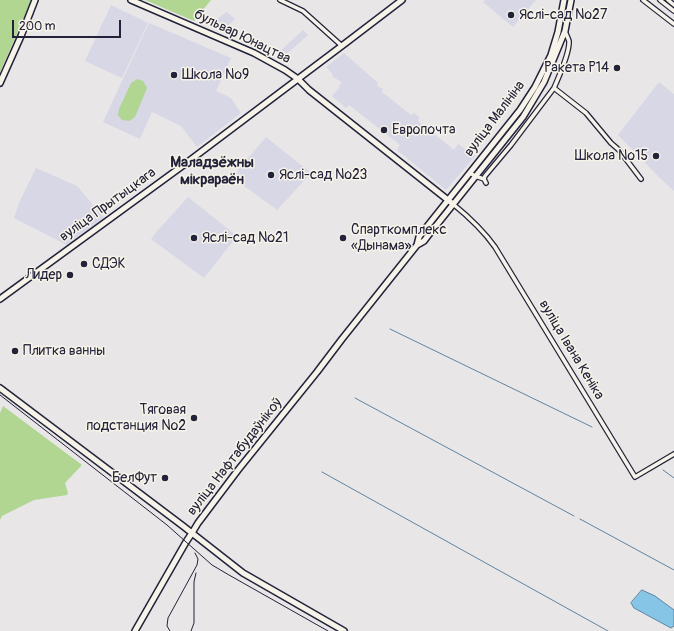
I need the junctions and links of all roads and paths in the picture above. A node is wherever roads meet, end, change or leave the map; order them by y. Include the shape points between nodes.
1 (36, 0) edge
2 (131, 0) edge
3 (280, 0) edge
4 (402, 0) edge
5 (564, 0) edge
6 (571, 0) edge
7 (643, 0) edge
8 (660, 0) edge
9 (668, 0) edge
10 (674, 5) edge
11 (674, 11) edge
12 (673, 21) edge
13 (565, 31) junction
14 (342, 46) junction
15 (298, 79) junction
16 (0, 83) edge
17 (554, 88) junction
18 (470, 172) junction
19 (475, 176) junction
20 (641, 179) dead end
21 (448, 200) junction
22 (453, 204) junction
23 (417, 244) junction
24 (0, 299) edge
25 (0, 388) edge
26 (674, 454) edge
27 (192, 533) junction
28 (135, 631) edge
29 (344, 631) edge

1 - 16 main road
2 - 15 main road, бульвар Юнацтва via 254,53
3 - 14 street via 303,11
4 - 14 main road, вуліца Прытыцкага
5 - 18 main road, вуліца Малініна via 551,55 535,87 520,110
6 - 13 main road, вуліца Малініна
7 - 12 street
8 - 11 street
9 - 10 street
13 - 17 street, вуліца Малініна via 569,40 568,52
13 - 19 main road, вуліца Малініна via 544,82 522,117
14 - 15 main road, вуліца Прытыцкага
15 - 21 main road
15 - 24 main road, вуліца Прытыцкага
17 - 19 street, вуліца Малініна via 485,176 485,181
17 - 20 street via 586,113
18 - 19 street
18 - 21 main road, вуліца Малініна
19 - 22 main road, вуліца Малініна
21 - 22 main road
21 - 23 main road, вуліца Нафтабудаўнікоў via 421,234
22 - 23 main road, вуліца Нафтабудаўнікоў via 425,239
22 - 26 street, вуліца Івана Кеніка via 477,225 495,247 635,478
23 - 27 main road, вуліца Нафтабудаўнікоў via 238,470
25 - 27 main road, вуліца Нафтабудаўнікоў
27 - 28 main road
27 - 29 main road via 243,573

